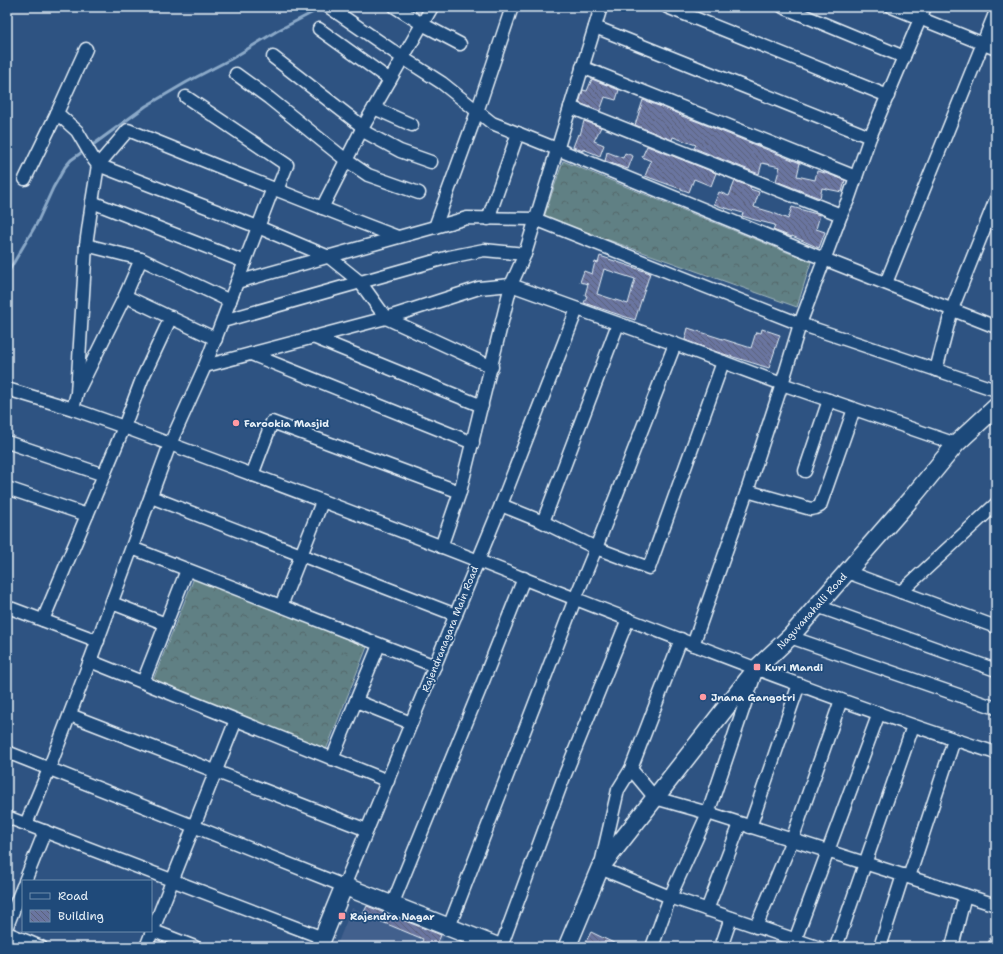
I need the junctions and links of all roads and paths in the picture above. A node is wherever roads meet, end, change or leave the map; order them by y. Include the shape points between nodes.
1 (329, 7) edge
2 (395, 7) edge
3 (432, 7) edge
4 (512, 7) edge
5 (601, 7) edge
6 (667, 7) edge
7 (783, 7) edge
8 (892, 7) edge
9 (925, 7) edge
10 (996, 11) edge
11 (920, 19) junction
12 (422, 24) junction
13 (595, 27) junction
14 (319, 29) dead end
15 (460, 44) dead end
16 (983, 44) junction
17 (86, 49) dead end
18 (996, 49) edge
19 (273, 57) dead end
20 (904, 57) junction
21 (403, 58) junction
22 (582, 68) junction
23 (236, 74) dead end
24 (390, 80) junction
25 (888, 96) junction
26 (186, 97) dead end
27 (570, 107) junction
28 (374, 108) junction
29 (477, 112) junction
30 (57, 113) junction
31 (412, 125) dead end
32 (362, 128) junction
33 (518, 133) junction
34 (870, 137) junction
35 (557, 149) junction
36 (346, 160) junction
37 (431, 162) dead end
38 (98, 165) junction
39 (856, 177) junction
40 (25, 179) dead end
41 (275, 188) junction
42 (419, 193) dead end
43 (996, 199) edge
44 (92, 202) junction
45 (322, 208) junction
46 (841, 215) junction
47 (488, 219) junction
48 (535, 219) junction
49 (258, 227) junction
50 (435, 227) junction
51 (398, 237) junction
52 (86, 245) junction
53 (525, 254) junction
54 (329, 256) junction
55 (824, 258) junction
56 (141, 259) junction
57 (245, 262) junction
58 (237, 282) junction
59 (360, 282) junction
60 (886, 283) junction
61 (511, 285) junction
62 (125, 296) junction
63 (230, 301) junction
64 (578, 309) junction
65 (952, 309) junction
66 (171, 317) junction
67 (386, 318) junction
68 (223, 321) junction
69 (618, 324) junction
70 (800, 324) junction
71 (996, 327) edge
72 (313, 337) junction
73 (216, 339) junction
74 (675, 344) junction
75 (251, 354) junction
76 (723, 362) junction
77 (205, 366) junction
78 (492, 367) junction
79 (936, 370) junction
80 (782, 384) junction
81 (7, 389) edge
82 (996, 390) edge
83 (76, 394) junction
84 (829, 400) junction
85 (482, 406) junction
86 (996, 407) edge
87 (74, 409) junction
88 (854, 409) junction
89 (124, 427) junction
90 (7, 442) edge
91 (472, 443) junction
92 (170, 444) junction
93 (956, 444) junction
94 (805, 471) dead end
95 (104, 475) junction
96 (252, 475) junction
97 (7, 488) edge
98 (747, 491) junction
99 (460, 492) junction
100 (151, 497) junction
101 (322, 502) junction
102 (996, 504) edge
103 (501, 505) junction
104 (87, 515) junction
105 (543, 522) junction
106 (441, 547) junction
107 (132, 548) junction
108 (596, 548) junction
109 (301, 555) junction
110 (478, 561) junction
111 (187, 570) junction
112 (847, 572) junction
113 (524, 578) junction
114 (901, 592) junction
115 (575, 599) junction
116 (112, 603) junction
117 (281, 606) junction
118 (817, 606) junction
119 (7, 608) edge
120 (456, 615) junction
121 (628, 619) junction
122 (43, 620) junction
123 (166, 624) junction
124 (996, 626) edge
125 (790, 637) junction
126 (681, 639) junction
127 (98, 641) junction
128 (379, 644) junction
129 (693, 645) junction
130 (90, 661) junction
131 (435, 666) junction
132 (757, 668) junction
133 (996, 670) edge
134 (143, 682) junction
135 (799, 684) junction
136 (841, 700) junction
137 (356, 701) junction
138 (996, 708) edge
139 (879, 713) junction
140 (70, 715) junction
141 (236, 720) junction
142 (411, 723) junction
143 (913, 726) junction
144 (954, 740) junction
145 (7, 752) edge
146 (996, 753) edge
147 (332, 759) junction
148 (49, 769) junction
149 (631, 769) junction
150 (216, 772) junction
151 (388, 781) junction
152 (655, 798) junction
153 (708, 813) junction
154 (7, 817) edge
155 (26, 824) junction
156 (745, 825) junction
157 (194, 826) junction
158 (367, 830) junction
159 (45, 831) junction
160 (792, 840) junction
161 (827, 851) junction
162 (866, 863) junction
163 (600, 868) junction
164 (906, 876) junction
165 (25, 880) edge
166 (172, 880) junction
167 (344, 886) junction
168 (22, 888) edge
169 (965, 895) junction
170 (670, 897) junction
171 (392, 905) junction
172 (996, 905) edge
173 (707, 910) junction
174 (731, 918) junction
175 (7, 926) edge
176 (756, 926) junction
177 (449, 927) junction
178 (152, 930) edge
179 (151, 932) edge
180 (7, 934) edge
181 (787, 941) edge
182 (996, 942) edge
183 (321, 943) edge
184 (41, 947) edge
185 (146, 947) edge
186 (195, 947) edge
187 (500, 947) edge
188 (567, 947) edge
189 (652, 947) edge
190 (721, 947) edge
191 (817, 947) edge
192 (836, 947) edge
193 (880, 947) edge
194 (952, 947) edge
195 (995, 947) edge

1 - 21 street
2 - 12 street
3 - 12 street
4 - 29 street
5 - 13 street
6 - 25 street
7 - 20 street
8 - 11 street
9 - 11 street
10 - 16 street
11 - 16 street
11 - 20 street
12 - 15 street
12 - 21 street
13 - 22 street
13 - 34 street
14 - 24 street
16 - 18 street
16 - 60 street
17 - 30 street
19 - 32 street
20 - 25 street
21 - 24 street
21 - 29 street via 442,83
22 - 27 street
22 - 39 street
23 - 36 street
24 - 28 street
25 - 34 street
26 - 41 street via 287,166
27 - 35 street
27 - 46 street
28 - 31 street
28 - 32 street
29 - 33 street via 492,123
29 - 50 street
30 - 38 street via 76,131
30 - 40 street
32 - 36 street
32 - 37 street via 400,151
33 - 35 street
33 - 47 street
34 - 39 street
35 - 48 street
35 - 55 street
36 - 42 street via 368,175
36 - 45 street
38 - 41 street via 128,130
38 - 44 street
38 - 49 street
39 - 46 street
41 - 45 street
41 - 49 street
43 - 65 street
44 - 52 street
44 - 57 street
45 - 51 street
46 - 55 street
47 - 48 street
47 - 50 street via 466,218
48 - 53 street
48 - 70 street
49 - 54 street
49 - 57 street
50 - 51 street
51 - 54 street
52 - 56 street
52 - 83 street
53 - 59 street via 484,250
53 - 61 street
54 - 58 street
54 - 59 street
55 - 60 street
55 - 70 street
56 - 62 street
56 - 63 street
57 - 58 street
58 - 63 street
59 - 67 street
59 - 68 street
60 - 65 street
61 - 64 street
61 - 67 street via 479,288
61 - 78 street
62 - 66 street
62 - 83 street
63 - 68 street
64 - 69 street
64 - 103 street, Rajendranagara Main Road
65 - 71 street
65 - 79 street
66 - 73 street
66 - 89 street via 142,379
67 - 72 street
67 - 78 street
68 - 73 street
69 - 74 street
69 - 105 street
70 - 79 street
70 - 80 street
72 - 75 street
72 - 85 street
73 - 77 street
74 - 76 street
74 - 108 street
75 - 77 street
75 - 91 street
76 - 80 street
76 - 108 street via 648,568
77 - 92 street
78 - 85 street
79 - 82 street
80 - 84 street
80 - 98 street
81 - 87 street
83 - 87 street
84 - 88 street
84 - 94 street
85 - 91 street
86 - 93 street, Naguvanahalli Road
87 - 89 street
88 - 93 street
88 - 98 street via 820,506 811,509
89 - 92 street
89 - 95 street
90 - 95 street
91 - 99 street
92 - 96 street
92 - 100 street
93 - 112 street, Naguvanahalli Road
95 - 104 street
96 - 99 street via 272,422
96 - 101 street
97 - 104 street
98 - 129 street
99 - 106 street
100 - 107 street
100 - 109 street
101 - 106 street
101 - 109 street
102 - 114 street
103 - 105 street
103 - 110 street, Rajendranagara Main Road
104 - 122 street
105 - 108 street
106 - 110 street
107 - 111 street
107 - 116 street
108 - 115 street
109 - 117 street
109 - 120 street
110 - 113 street
110 - 120 street, Rajendranagara Main Road
111 - 117 street
111 - 123 street
112 - 114 street
112 - 118 street, Naguvanahalli Road
113 - 115 street
113 - 171 street
114 - 124 street
115 - 121 street
115 - 177 street
116 - 123 street
116 - 127 street
117 - 128 street
118 - 125 street, Naguvanahalli Road
118 - 133 street
119 - 122 street
120 - 131 street, Rajendranagara Main Road
121 - 126 street
121 - 187 street via 562,782
122 - 127 street
123 - 134 street
125 - 132 street, Naguvanahalli Road
125 - 138 street
126 - 129 street
126 - 149 street
127 - 130 street
128 - 131 street
128 - 137 street
129 - 132 street
130 - 134 street
130 - 140 street
131 - 142 street, Rajendranagara Main Road
132 - 135 street
132 - 152 street, Naguvanahalli Road
132 - 153 street
134 - 141 street
135 - 136 street
135 - 156 street
136 - 139 street
136 - 160 street
137 - 142 street
137 - 147 street
139 - 143 street
139 - 161 street
140 - 148 street
140 - 150 street
141 - 147 street
141 - 150 street
142 - 151 street, Rajendranagara Main Road
143 - 144 street
143 - 162 street
144 - 146 street
144 - 164 street
145 - 148 street
147 - 151 street
148 - 155 street
148 - 157 street
149 - 152 street
149 - 163 street via 618,790
150 - 157 street
150 - 158 street
151 - 158 street, Rajendranagara Main Road
152 - 153 street
152 - 163 street, Naguvanahalli Road
153 - 156 street
153 - 170 street
154 - 155 street
155 - 159 street
156 - 160 street
156 - 173 street
157 - 166 street
157 - 167 street
158 - 167 street, Rajendranagara Main Road
159 - 165 street
159 - 166 street
160 - 161 street
160 - 176 street
161 - 162 street
161 - 181 street
162 - 164 street
162 - 192 street
163 - 170 street
163 - 188 street, Naguvanahalli Road
164 - 169 street
164 - 193 street
166 - 178 street
166 - 183 street
167 - 171 street
167 - 183 street, Rajendranagara Main Road
168 - 175 street
169 - 172 street
169 - 194 street
170 - 173 street
170 - 189 street
171 - 177 street
173 - 174 street
174 - 176 street
174 - 190 street
176 - 181 street
177 - 187 street
178 - 186 street
179 - 185 street
180 - 184 street
181 - 191 street
182 - 195 street

